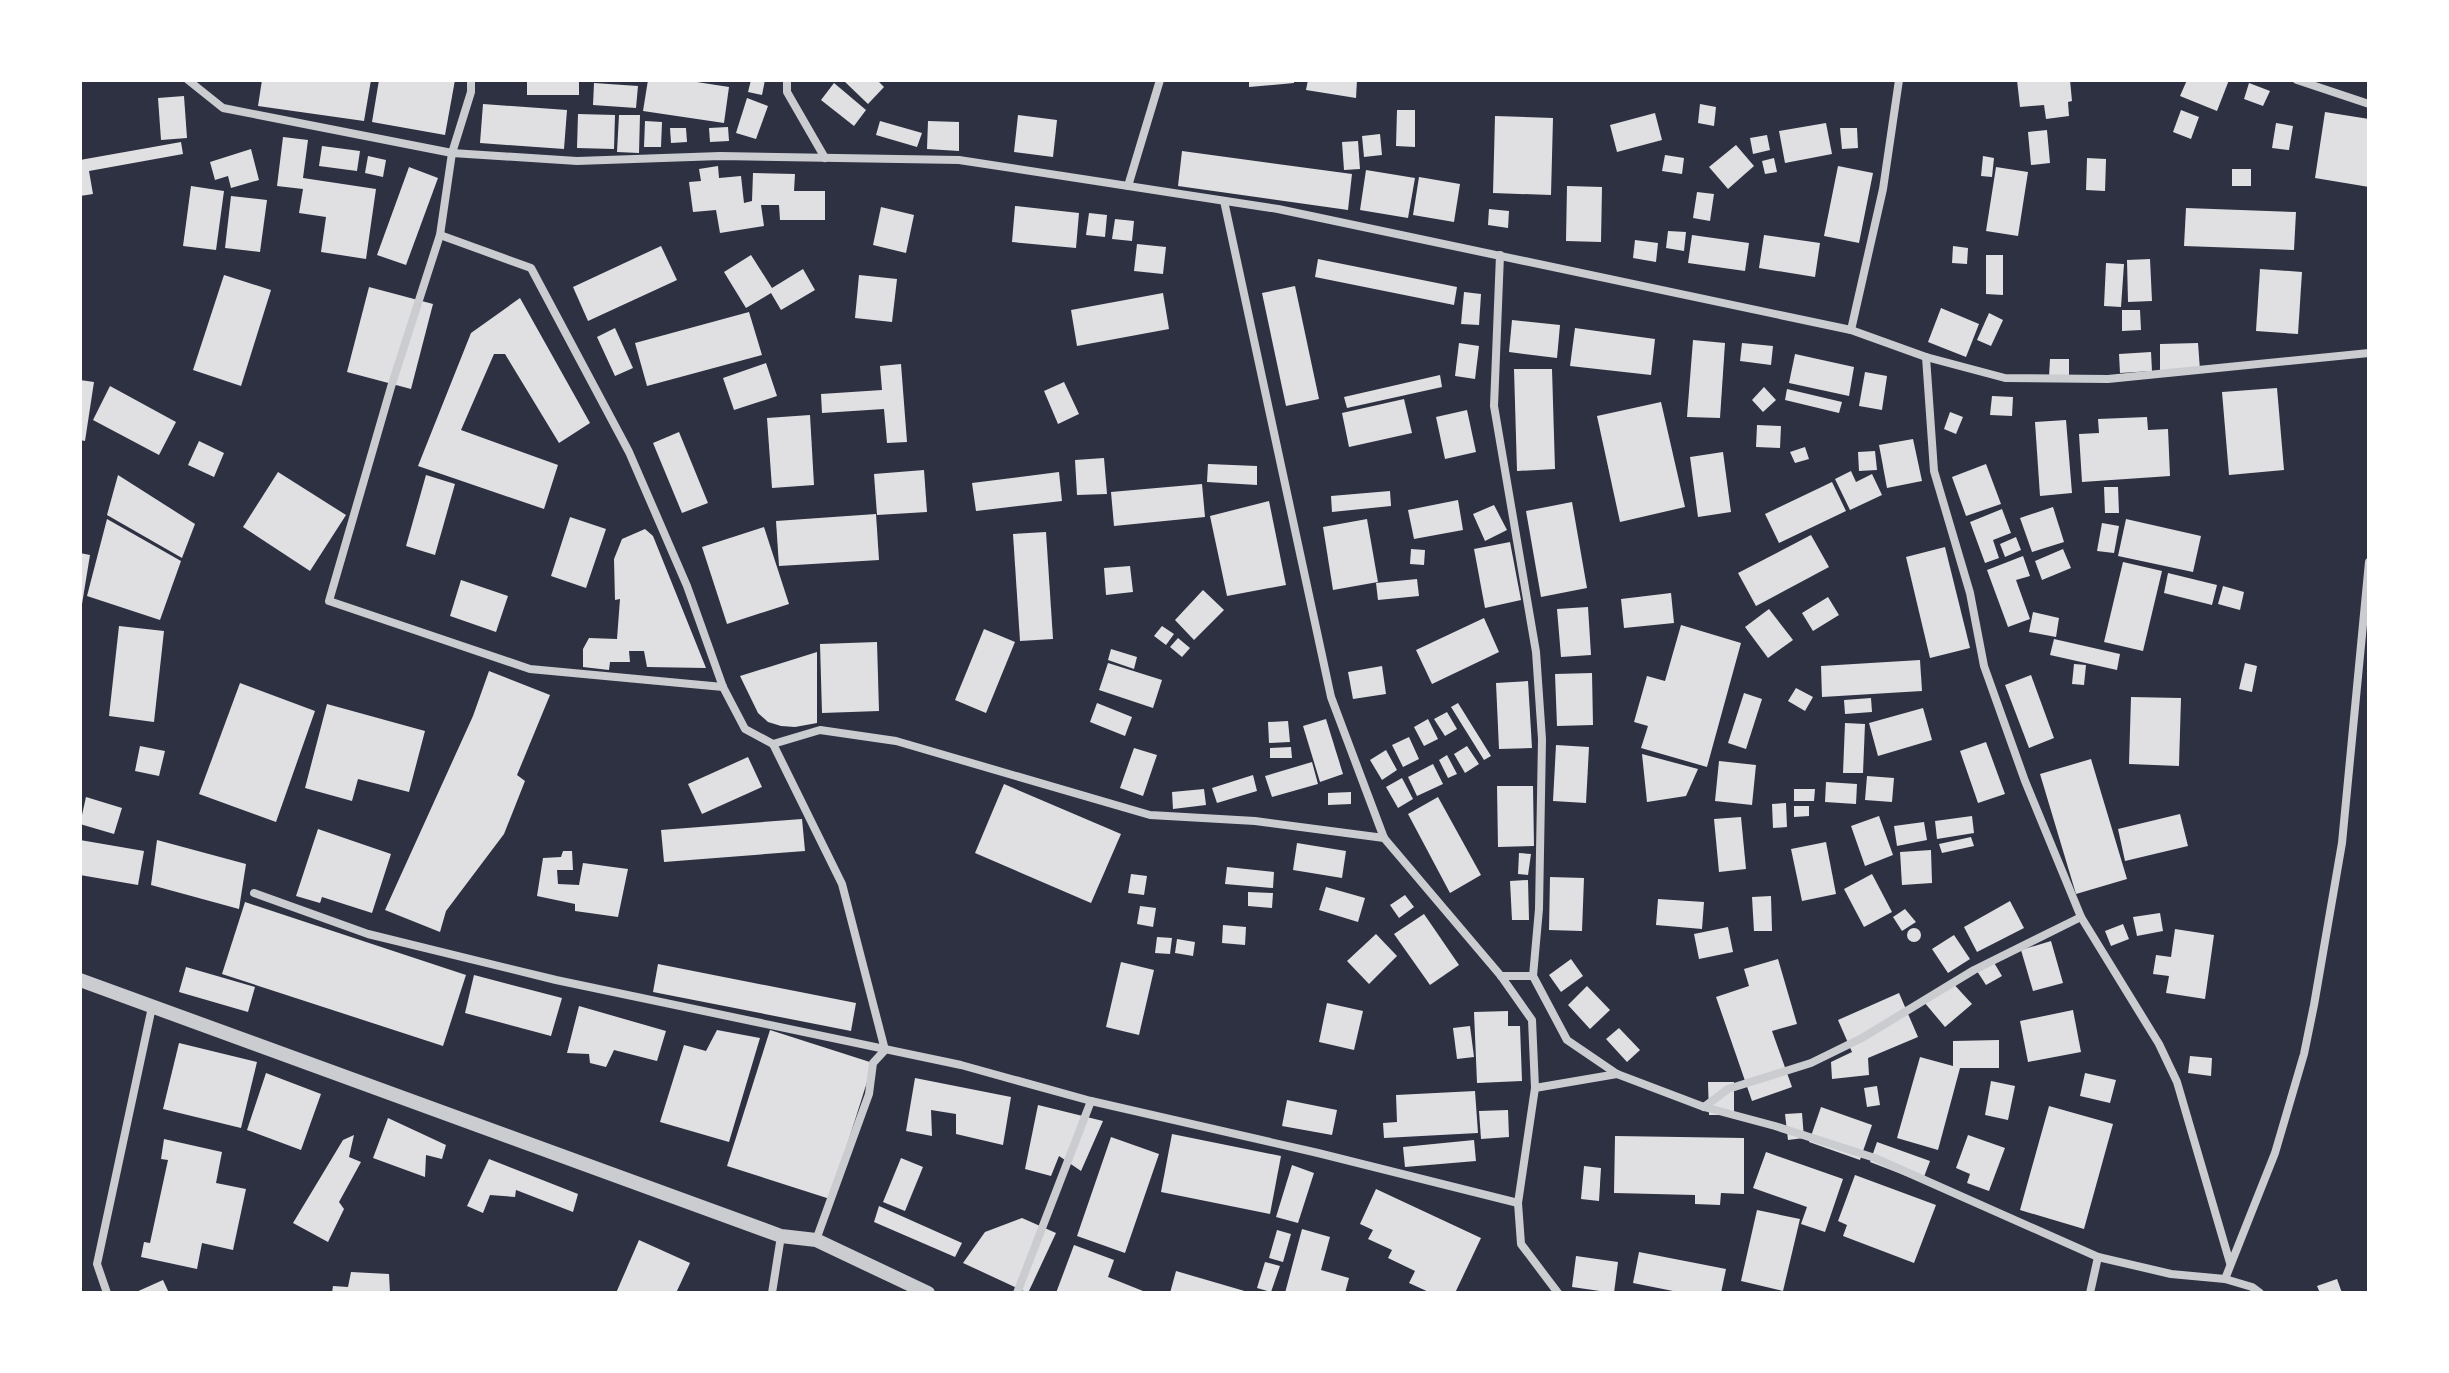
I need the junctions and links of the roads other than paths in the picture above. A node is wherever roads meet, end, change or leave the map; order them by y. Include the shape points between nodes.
1 (188, 80) edge
2 (471, 80) edge
3 (787, 80) edge
4 (1160, 80) edge
5 (1899, 80) edge
6 (2297, 80) edge
7 (2369, 104) edge
8 (452, 153) junction
9 (825, 158) junction
10 (1128, 186) junction
11 (1224, 201) junction
12 (440, 235) junction
13 (1500, 255) junction
14 (1851, 330) junction
15 (2369, 353) edge
16 (1926, 357) junction
17 (2369, 562) edge
18 (723, 687) junction
19 (773, 744) junction
20 (1384, 838) junction
21 (254, 893) dead end
22 (2081, 917) junction
23 (1501, 976) junction
24 (1533, 976) junction
25 (80, 980) edge
26 (152, 1007) junction
27 (885, 1050) junction
28 (1617, 1074) junction
29 (1535, 1088) junction
30 (1091, 1101) junction
31 (1704, 1107) junction
32 (1518, 1203) junction
33 (781, 1236) junction
34 (816, 1240) junction
35 (2098, 1257) junction
36 (2230, 1263) junction
37 (2225, 1279) junction
38 (107, 1293) edge
39 (772, 1293) edge
40 (928, 1293) edge
41 (1017, 1293) edge
42 (1558, 1293) edge
43 (2090, 1293) edge
44 (2260, 1293) edge

1 - 8 street via 223,108
2 - 8 street
3 - 9 street via 787,92
4 - 10 street
5 - 14 street via 1883,189
6 - 7 street
8 - 9 street via 577,161
8 - 12 street
9 - 10 street via 959,160
10 - 11 street
11 - 13 street
11 - 20 street via 1331,697
12 - 18 street via 531,268 629,452 687,586
12 - 18 street via 329,601 530,669
13 - 14 street
13 - 24 street via 1494,406 1536,652 1542,739
14 - 16 street
15 - 16 street via 2108,379 2005,378
16 - 22 street via 1934,471 1970,593 1984,666
17 - 36 street via 2328,935 2304,1054 2275,1153
18 - 19 street via 745,729
19 - 20 street via 820,730 881,739 1150,815 1255,821
19 - 27 street via 842,884
20 - 23 street
21 - 27 street via 368,934
22 - 31 street via 1974,970 1862,1038 1811,1063 1728,1089
22 - 36 street via 2177,1082
23 - 24 street
23 - 29 street via 1532,1020
24 - 28 street via 1567,1040
25 - 26 street
26 - 33 street
26 - 38 street via 97,1264
27 - 30 street
27 - 34 street via 873,1063 869,1094
28 - 29 street
28 - 31 street
29 - 32 street
30 - 32 street
30 - 41 street
31 - 35 street via 1875,1158
32 - 42 street via 1521,1244
33 - 34 street
33 - 39 street
34 - 40 street
35 - 37 street via 2171,1274
35 - 43 street
36 - 37 street
37 - 44 street

